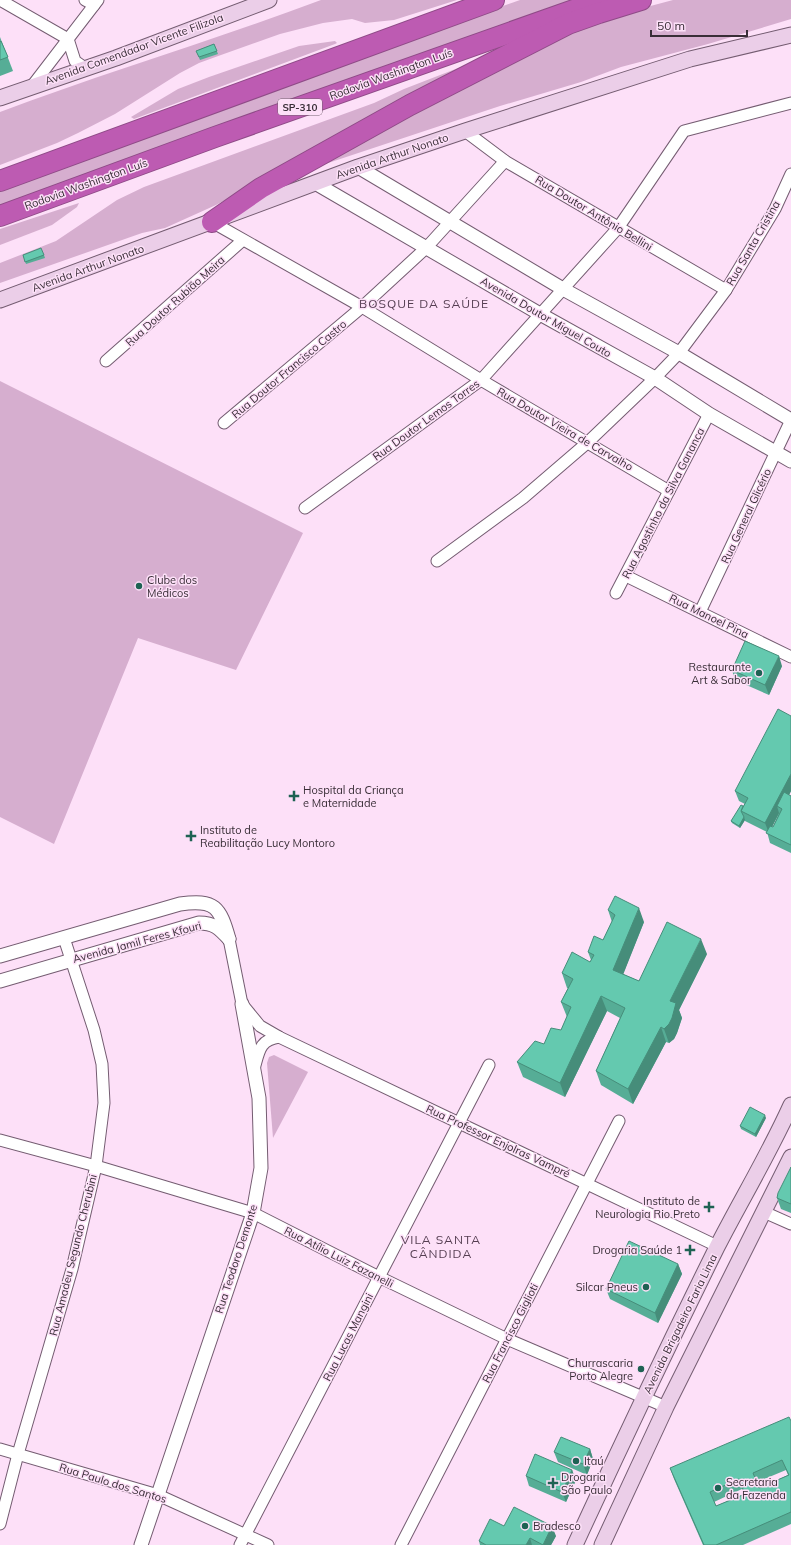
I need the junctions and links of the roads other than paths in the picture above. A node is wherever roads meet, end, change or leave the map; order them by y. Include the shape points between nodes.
1 (0, 0) edge
2 (268, 0) edge
3 (494, 0) edge
4 (602, 0) edge
5 (642, 0) edge
6 (93, 2) edge
7 (791, 35) edge
8 (68, 39) junction
9 (85, 68) junction
10 (32, 86) junction
11 (0, 98) edge
12 (791, 103) edge
13 (465, 131) junction
14 (505, 161) junction
15 (358, 167) junction
16 (791, 174) edge
17 (0, 181) edge
18 (315, 183) junction
19 (0, 216) edge
20 (212, 222) junction
21 (449, 222) junction
22 (618, 228) junction
23 (243, 240) junction
24 (426, 248) junction
25 (564, 289) junction
26 (726, 290) junction
27 (17, 294) junction
28 (0, 300) edge
29 (362, 307) junction
30 (0, 308) edge
31 (540, 314) junction
32 (679, 353) junction
33 (106, 361) dead end
34 (655, 378) junction
35 (481, 380) junction
36 (709, 414) junction
37 (791, 420) edge
38 (224, 423) dead end
39 (587, 443) junction
40 (776, 452) junction
41 (791, 461) edge
42 (669, 491) junction
43 (305, 508) dead end
44 (437, 561) dead end
45 (626, 576) junction
46 (616, 593) dead end
47 (700, 612) junction
48 (791, 657) edge
49 (64, 938) junction
50 (229, 939) junction
51 (0, 956) edge
52 (71, 960) junction
53 (0, 981) edge
54 (242, 1004) junction
55 (279, 1037) junction
56 (489, 1065) dead end
57 (254, 1069) junction
58 (791, 1105) edge
59 (619, 1121) dead end
60 (460, 1123) junction
61 (0, 1140) edge
62 (791, 1157) edge
63 (96, 1166) junction
64 (586, 1183) junction
65 (764, 1212) junction
66 (253, 1213) junction
67 (791, 1224) edge
68 (718, 1246) junction
69 (741, 1258) junction
70 (379, 1277) junction
71 (507, 1339) junction
72 (644, 1398) junction
73 (666, 1407) junction
74 (0, 1449) edge
75 (18, 1454) junction
76 (158, 1495) junction
77 (0, 1524) edge
78 (245, 1535) junction
79 (141, 1545) edge
80 (240, 1545) edge
81 (268, 1545) edge
82 (401, 1545) edge
83 (575, 1545) edge
84 (602, 1545) edge

1 - 8 street
2 - 9 main road, Avenida Comendador Vicente Filizola
3 - 17 highway
4 - 19 highway, Rodovia Washington Luís / SP-310
5 - 20 highway via 568,24 410,104 262,188
6 - 8 street
7 - 13 main road, Avenida Arthur Nonato via 690,59
8 - 9 street via 75,60
8 - 10 street
9 - 10 main road, Avenida Comendador Vicente Filizola
10 - 11 main road, Avenida Comendador Vicente Filizola
12 - 22 street, Rua Doutor Lemos Torres via 684,131
13 - 14 street, Rua Doutor Antônio Bellini
13 - 15 main road, Avenida Arthur Nonato
14 - 21 street, Rua Doutor Francisco Castro
14 - 22 street, Rua Doutor Antônio Bellini
15 - 18 main road, Avenida Arthur Nonato
15 - 21 street
16 - 26 street, Rua Santa Cristina via 774,209
18 - 20 main road, Avenida Arthur Nonato
18 - 24 street, Avenida Doutor Miguel Couto
20 - 23 street, Rua Doutor Vieira de Carvalho
20 - 27 main road, Avenida Arthur Nonato
21 - 24 street, Rua Doutor Francisco Castro
21 - 25 street
22 - 25 street, Rua Doutor Lemos Torres
22 - 26 street, Rua Doutor Antônio Bellini
23 - 29 street, Rua Doutor Vieira de Carvalho
23 - 33 street, Rua Doutor Rubião Meira
24 - 29 street, Rua Doutor Francisco Castro
24 - 31 street, Avenida Doutor Miguel Couto
25 - 31 street, Rua Doutor Lemos Torres
25 - 32 street
26 - 32 street, Rua Santa Cristina
27 - 28 main road, Avenida Arthur Nonato
27 - 30 street
29 - 35 street, Rua Doutor Vieira de Carvalho
29 - 38 street, Rua Doutor Francisco Castro
31 - 34 street, Avenida Doutor Miguel Couto
31 - 35 street, Rua Doutor Lemos Torres
32 - 34 street, Rua Santa Cristina
32 - 37 street
34 - 36 street, Avenida Doutor Miguel Couto
34 - 39 street, Rua Santa Cristina
35 - 39 street, Rua Doutor Vieira de Carvalho
35 - 43 street, Rua Doutor Lemos Torres
36 - 40 street, Avenida Doutor Miguel Couto
36 - 42 street, Rua Agostinho da Silva Gananca
37 - 40 street, Rua General Glicério
39 - 42 street, Rua Doutor Vieira de Carvalho
39 - 44 street, Rua Santa Cristina via 523,498
40 - 41 street, Avenida Doutor Miguel Couto
40 - 47 street, Rua General Glicério
42 - 45 street, Rua Agostinho da Silva Gananca
45 - 46 street, Rua Agostinho da Silva Gananca
45 - 47 street, Rua Manoel Pina
47 - 48 street, Rua Manoel Pina
49 - 50 street, Avenida Jamil Feres Kfouri via 194,902 210,904 217,910 223,918
49 - 51 street, Avenida Jamil Feres Kfouri
49 - 52 street, Rua Amadeu Segundo Cherubini
50 - 52 street, Avenida Jamil Feres Kfouri via 210,923 199,923
50 - 54 street, Rua Teodoro Demonte
52 - 53 street, Avenida Jamil Feres Kfouri
52 - 63 street, Rua Amadeu Segundo Cherubini via 94,1030 102,1064 104,1103
54 - 55 street, Rua Professor Enjolras Vampré via 260,1026
54 - 57 street, Rua Teodoro Demonte
55 - 57 street via 269,1039 261,1046
55 - 60 street, Rua Professor Enjolras Vampré
56 - 60 street, Rua Lucas Mangini
57 - 66 street, Rua Teodoro Demonte via 259,1098 260,1168
58 - 68 main road, Avenida Brigadeiro Faria Lima
59 - 64 street, Rua Francisco Giglioti
60 - 64 street, Rua Professor Enjolras Vampré
60 - 70 street, Rua Lucas Mangini
61 - 63 street, Rua Atílio Luiz Fazanelli
62 - 65 main road
63 - 66 street, Rua Atílio Luiz Fazanelli
63 - 75 street, Rua Amadeu Segundo Cherubini via 72,1269
64 - 68 street, Rua Professor Enjolras Vampré
64 - 71 street, Rua Francisco Giglioti
65 - 67 street
65 - 69 main road
66 - 70 street, Rua Atílio Luiz Fazanelli
66 - 76 street, Rua Teodoro Demonte
68 - 69 main road
68 - 72 main road, Avenida Brigadeiro Faria Lima
69 - 73 main road
70 - 71 street, Rua Atílio Luiz Fazanelli
70 - 78 street, Rua Lucas Mangini
71 - 72 street, Rua Atílio Luiz Fazanelli
71 - 82 street, Rua Francisco Giglioti
72 - 73 street, Rua Atílio Luiz Fazanelli
72 - 83 main road, Avenida Brigadeiro Faria Lima
73 - 84 main road
74 - 75 street, Rua Paulo dos Santos
75 - 76 street, Rua Paulo dos Santos
75 - 77 street, Rua Amadeu Segundo Cherubini
76 - 78 street, Rua Paulo dos Santos
76 - 79 street, Rua Teodoro Demonte
78 - 80 street, Rua Lucas Mangini
78 - 81 street, Rua Paulo dos Santos

